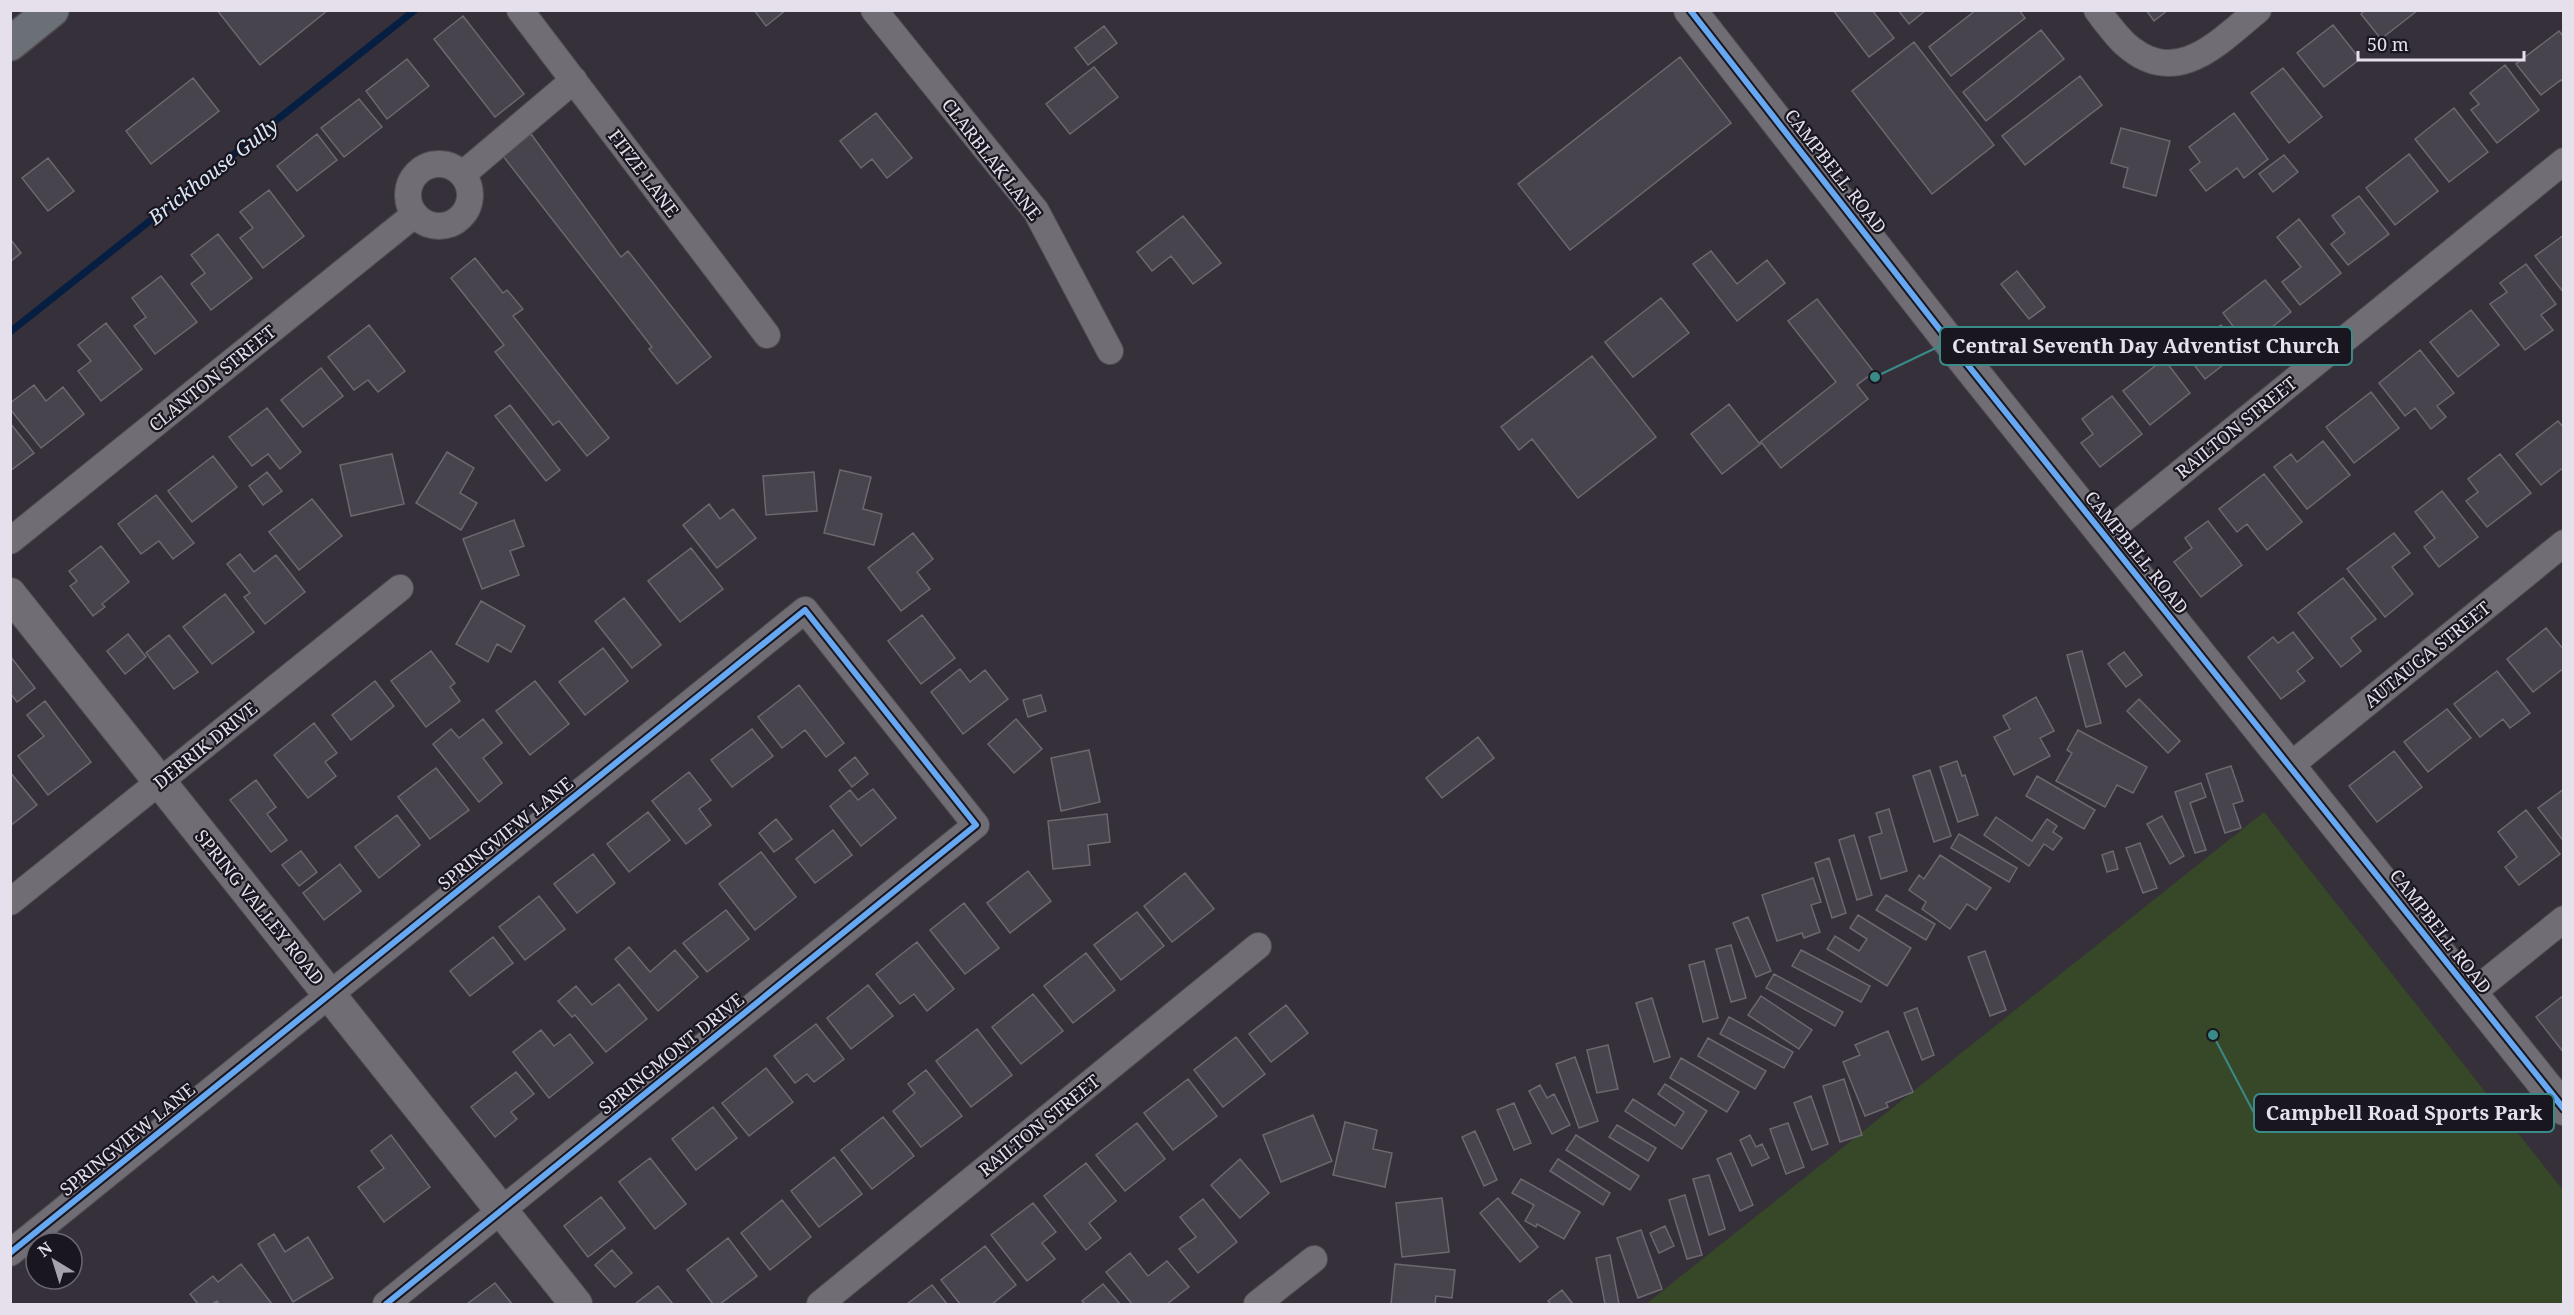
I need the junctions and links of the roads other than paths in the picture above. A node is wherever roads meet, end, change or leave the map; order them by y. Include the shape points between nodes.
1 (52, 10) edge
2 (520, 10) edge
3 (874, 10) edge
4 (1690, 10) edge
5 (2097, 10) edge
6 (2258, 10) edge
7 (10, 44) edge
8 (574, 80) junction
9 (2564, 161) edge
10 (463, 174) junction
11 (414, 215) junction
12 (767, 335) dead end
13 (1110, 351) dead end
14 (2104, 535) junction
15 (10, 541) edge
16 (2564, 543) edge
17 (400, 588) dead end
18 (10, 594) edge
19 (2291, 765) junction
20 (160, 782) junction
21 (975, 825) joint
22 (10, 902) edge
23 (2564, 919) edge
24 (1258, 946) dead end
25 (2472, 993) junction
26 (329, 994) junction
27 (2564, 1109) edge
28 (502, 1211) junction
29 (10, 1253) edge
30 (1314, 1259) dead end
31 (386, 1305) edge
32 (576, 1305) edge
33 (820, 1305) edge
34 (1257, 1305) edge

1 - 7 main road
2 - 8 street, FITZE LANE
3 - 13 street, CLARBLAK LANE via 1036,211
4 - 14 street, CAMPBELL ROAD
5 - 6 street via 2122,42 2141,56 2163,63 2183,62 2208,51
8 - 10 street
8 - 12 street, FITZE LANE
9 - 14 street, RAILTON STREET
10 - 11 street via 442,164 419,171 408,192 408,204
10 - 11 street via 470,185 471,198 460,220 436,227
11 - 15 street, CLANTON STREET
14 - 19 street, CAMPBELL ROAD
16 - 19 street, AUTAUGA STREET
17 - 20 street, DERRIK DRIVE
18 - 20 street, SPRING VALLEY ROAD
19 - 25 street, CAMPBELL ROAD
20 - 22 street, DERRIK DRIVE
20 - 26 street, SPRING VALLEY ROAD
21 - 26 street, SPRINGVIEW LANE via 805,610
21 - 28 street, SPRINGMONT DRIVE
23 - 25 street
24 - 33 street, RAILTON STREET
25 - 27 street, CAMPBELL ROAD
26 - 28 street, SPRING VALLEY ROAD
26 - 29 street, SPRINGVIEW LANE
28 - 31 street, SPRINGMONT DRIVE
28 - 32 street, SPRING VALLEY ROAD
30 - 34 street

